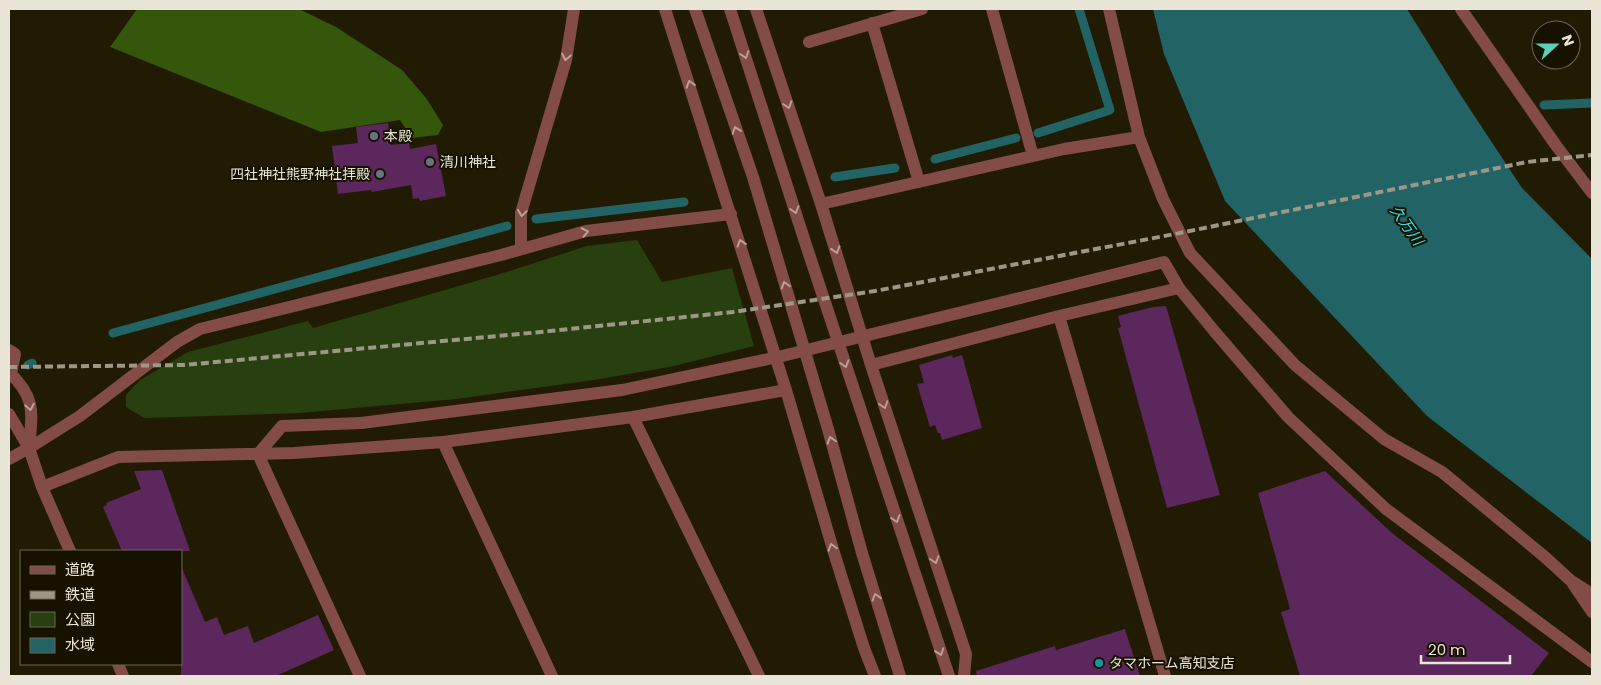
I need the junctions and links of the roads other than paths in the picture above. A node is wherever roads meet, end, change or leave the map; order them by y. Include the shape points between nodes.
1 (574, 9) edge
2 (666, 9) edge
3 (695, 9) edge
4 (730, 9) edge
5 (756, 9) edge
6 (922, 9) edge
7 (992, 9) edge
8 (1109, 9) edge
9 (1461, 9) edge
10 (872, 23) junction
11 (808, 42) dead end
12 (1139, 137) junction
13 (1033, 156) junction
14 (919, 182) junction
15 (1592, 193) edge
16 (821, 204) junction
17 (732, 214) junction
18 (521, 249) junction
19 (1179, 288) junction
20 (1059, 316) junction
21 (9, 350) edge
22 (871, 365) junction
23 (10, 373) edge
24 (786, 390) junction
25 (9, 414) edge
26 (633, 417) junction
27 (443, 442) junction
28 (28, 448) junction
29 (258, 454) junction
30 (9, 459) edge
31 (42, 487) junction
32 (70, 550) edge
33 (1570, 580) junction
34 (1592, 594) edge
35 (1592, 612) edge
36 (1592, 662) edge
37 (360, 676) edge
38 (552, 676) edge
39 (759, 676) edge
40 (875, 676) edge
41 (900, 676) edge
42 (949, 676) edge
43 (964, 676) edge
44 (1165, 676) edge

1 -> 18 street via 566,60 521,213
17 -> 2 street
41 -> 3 street via 753,177
4 -> 42 street
5 -> 16 street
6 - 10 street
7 - 13 street
8 - 12 street
9 - 15 street
10 - 11 street
10 - 14 street
12 - 13 street
12 - 33 street via 1163,199 1190,253 1295,365 1384,439 1442,472
13 - 14 street
14 - 16 street
16 -> 22 street
18 -> 17 street via 586,232
24 -> 17 street
18 - 28 street via 200,329 177,342 80,416
19 - 20 street
19 - 29 street, bridge via 1164,262 778,357 622,390 361,423 282,426
19 - 36 street via 1288,417 1386,510
20 - 22 street
20 - 44 street
21 - 23 street via 15,354
22 -> 43 street via 966,654
23 -> 28 street via 26,393 32,409
24 - 26 street
40 -> 24 street via 834,556
25 - 28 street
26 - 27 street
26 - 39 street
27 - 29 street
27 - 38 street
28 - 30 street
28 - 31 street
29 - 31 street via 118,457
29 - 37 street
31 - 32 street
33 - 34 street
33 - 35 street

